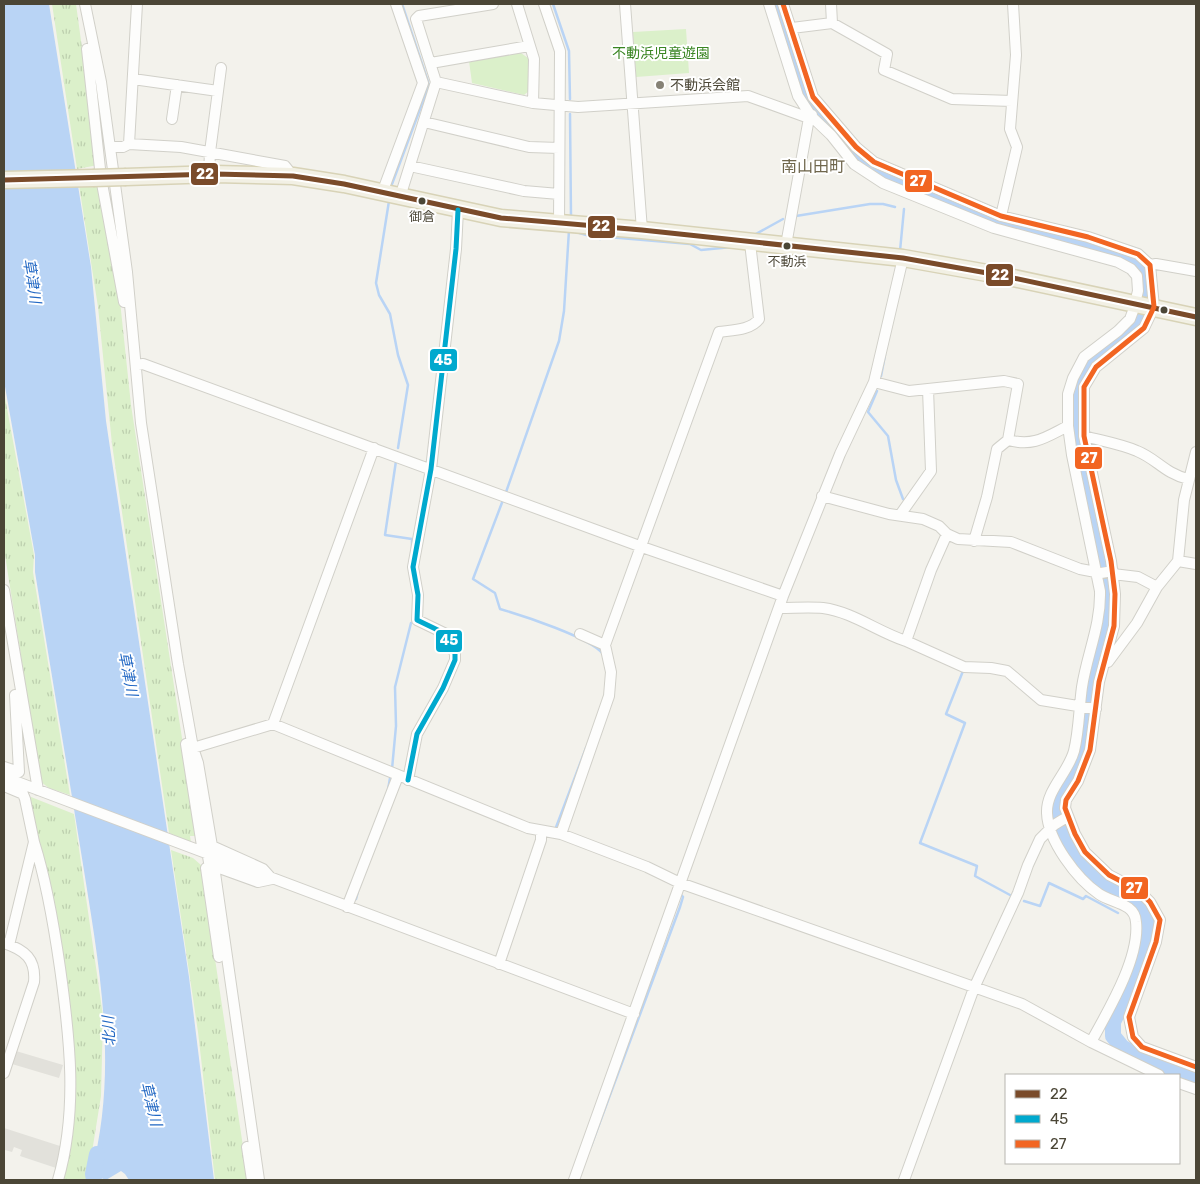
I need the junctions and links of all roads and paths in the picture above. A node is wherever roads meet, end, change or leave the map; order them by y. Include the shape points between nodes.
1 (84, 4) edge
2 (137, 4) edge
3 (396, 4) edge
4 (493, 4) edge
5 (517, 4) edge
6 (544, 4) edge
7 (625, 4) edge
8 (769, 4) edge
9 (783, 4) edge
10 (832, 4) edge
11 (1013, 4) edge
12 (832, 23) junction
13 (792, 28) junction
14 (529, 46) junction
15 (92, 56) junction
16 (431, 63) junction
17 (221, 68) dead end
18 (133, 79) junction
19 (436, 82) junction
20 (177, 85) junction
21 (218, 90) junction
22 (1012, 102) junction
23 (533, 103) junction
24 (634, 103) junction
25 (560, 106) junction
26 (822, 107) junction
27 (810, 117) junction
28 (172, 119) dead end
29 (424, 122) junction
30 (129, 144) junction
31 (110, 147) junction
32 (559, 148) junction
33 (210, 152) junction
34 (410, 166) junction
35 (209, 174) junction
36 (293, 176) junction
37 (910, 179) junction
38 (4, 180) edge
39 (104, 182) junction
40 (904, 192) junction
41 (382, 193) junction
42 (559, 194) junction
43 (400, 197) junction
44 (458, 210) junction
45 (1001, 216) junction
46 (559, 224) junction
47 (642, 230) junction
48 (750, 243) junction
49 (786, 245) junction
50 (902, 258) junction
51 (1150, 265) junction
52 (1196, 271) edge
53 (129, 291) junction
54 (1136, 303) junction
55 (1154, 307) junction
56 (1196, 317) edge
57 (136, 365) junction
58 (874, 382) junction
59 (928, 389) junction
60 (1068, 430) junction
61 (1084, 435) junction
62 (1008, 440) junction
63 (374, 448) junction
64 (1196, 452) edge
65 (431, 469) junction
66 (1188, 479) junction
67 (822, 496) junction
68 (900, 515) junction
69 (947, 534) junction
70 (974, 541) junction
71 (642, 547) junction
72 (1178, 561) junction
73 (1196, 564) edge
74 (1097, 572) junction
75 (1113, 573) junction
76 (1157, 587) junction
77 (4, 590) edge
78 (783, 596) junction
79 (780, 608) junction
80 (4, 624) edge
81 (580, 634) dead end
82 (906, 641) junction
83 (605, 645) junction
84 (1104, 662) junction
85 (1080, 708) junction
86 (1096, 709) junction
87 (273, 724) junction
88 (193, 748) junction
89 (4, 767) edge
90 (398, 776) junction
91 (4, 777) edge
92 (408, 780) junction
93 (4, 786) edge
94 (38, 790) junction
95 (1058, 822) junction
96 (541, 832) junction
97 (561, 834) junction
98 (34, 842) junction
99 (205, 854) junction
100 (272, 880) junction
101 (680, 883) junction
102 (348, 907) junction
103 (6, 944) edge
104 (225, 951) junction
105 (499, 964) junction
106 (974, 988) junction
107 (634, 1014) junction
108 (1091, 1042) junction
109 (1196, 1067) edge
110 (4, 1073) edge
111 (1157, 1074) edge
112 (1180, 1083) edge
113 (1196, 1089) edge
114 (58, 1180) edge
115 (252, 1180) edge
116 (259, 1180) edge
117 (574, 1180) edge
118 (904, 1180) edge

1 - 15 street
2 - 18 street
3 - 41 street via 423,83
4 - 16 street via 419,16 416,19
5 - 14 street
6 - 25 street via 560,51
7 - 24 street
8 - 27 street via 798,96
9 - 13 street
10 - 12 street
11 - 22 street via 1016,56
12 - 13 street
12 - 22 street via 887,54 884,70 898,78 952,99
13 - 26 street via 808,86
14 - 16 street
14 - 23 street via 534,60
15 - 31 street via 97,62
15 - 39 street via 105,163
16 - 19 street
17 - 21 street
18 - 20 street
18 - 30 street
19 - 23 street
19 - 29 street
20 - 21 street
20 - 28 street
21 - 33 street
22 - 45 street via 1010,129 1017,147
23 - 25 street
24 - 25 street
24 - 27 street via 748,96
24 - 47 street
25 - 32 street
26 - 27 street
26 - 37 street via 864,155
27 - 40 street via 831,135 854,164
27 - 49 street
29 - 32 street via 529,147
29 - 34 street
30 - 31 street
30 - 33 street
31 - 53 street
32 - 42 street
33 - 35 street
33 - 36 street via 285,166
34 - 42 street via 524,191
34 - 43 street
35 - 36 main road
35 - 39 main road, bridge via 126,177
36 - 41 main road
37 - 40 street
37 - 45 street
38 - 39 main road
39 - 53 street
39 - 99 street via 123,296 136,420
40 - 54 street via 994,228 1128,267 1137,276
41 - 43 main road
42 - 46 street
43 - 44 main road
44 - 46 main road
44 - 65 street
45 - 51 street via 1088,237 1138,254
46 - 47 main road
47 - 48 main road
48 - 49 main road
48 - 71 street via 760,318 749,327 720,332
49 - 50 main road
50 - 54 main road
50 - 58 street
51 - 52 street
51 - 55 street
53 - 57 street
54 - 55 main road
54 - 60 street via 1125,324 1084,357 1080,364 1068,394
55 - 56 main road
55 - 61 street via 1144,328 1096,366 1084,386
57 - 63 street via 143,364
57 - 88 street via 141,422
58 - 59 street via 909,391
58 - 67 street
59 - 62 street via 1004,381 1018,384
59 - 68 street via 932,471
60 - 61 street
60 - 62 street via 1027,444
60 - 74 street
61 - 66 street via 1139,451 1163,469
61 - 75 street
62 - 70 street via 997,449
63 - 65 street
63 - 87 street
64 - 66 street
65 - 71 street
65 - 92 street via 413,567 418,620 446,634 455,660 444,688 417,734
66 - 72 street
67 - 68 street
67 - 78 street
68 - 69 street via 923,519 939,526
69 - 70 street
69 - 82 street
70 - 74 street via 1011,542 1070,566
71 - 78 street
71 - 83 street
72 - 73 street
72 - 76 street
74 - 75 street
74 - 85 street via 1099,619
75 - 76 street via 1138,577
75 - 84 street via 1114,626
76 - 84 street via 1124,642 1108,662
77 - 94 street
78 - 79 street
79 - 82 street via 824,608
79 - 101 street
80 - 89 street via 15,696 19,772
81 - 83 street
82 - 85 street via 964,667 1007,671 1042,700
83 - 97 street via 611,672 610,696
84 - 86 street
85 - 86 street
85 - 95 street via 1070,761 1048,803 1047,812
86 - 95 street via 1090,750
87 - 88 street
87 - 90 street
88 - 99 street
88 - 100 street via 212,846 263,869
90 - 92 street
90 - 102 street
91 - 94 street
92 - 96 street
93 - 98 street via 23,794
94 - 99 street
95 - 106 street via 1040,839
95 - 108 street via 1058,847 1076,872 1100,894 1133,912 1136,921 1126,970
95 - 109 street via 1096,865 1138,890 1150,902 1160,920 1156,942 1129,1017 1133,1037 1142,1046
96 - 97 street
96 - 105 street
97 - 101 street
98 - 103 street
98 - 114 street via 58,950 70,1050 67,1136
99 - 100 street
99 - 104 street
99 - 115 street
100 - 102 street
100 - 104 street via 258,882 214,866
101 - 106 street
101 - 107 street
102 - 105 street
103 - 110 street via 24,952 35,970 34,982
104 - 116 street
105 - 107 street
106 - 108 street via 1035,1009
106 - 118 street
107 - 117 street
108 - 111 street
112 - 113 street

